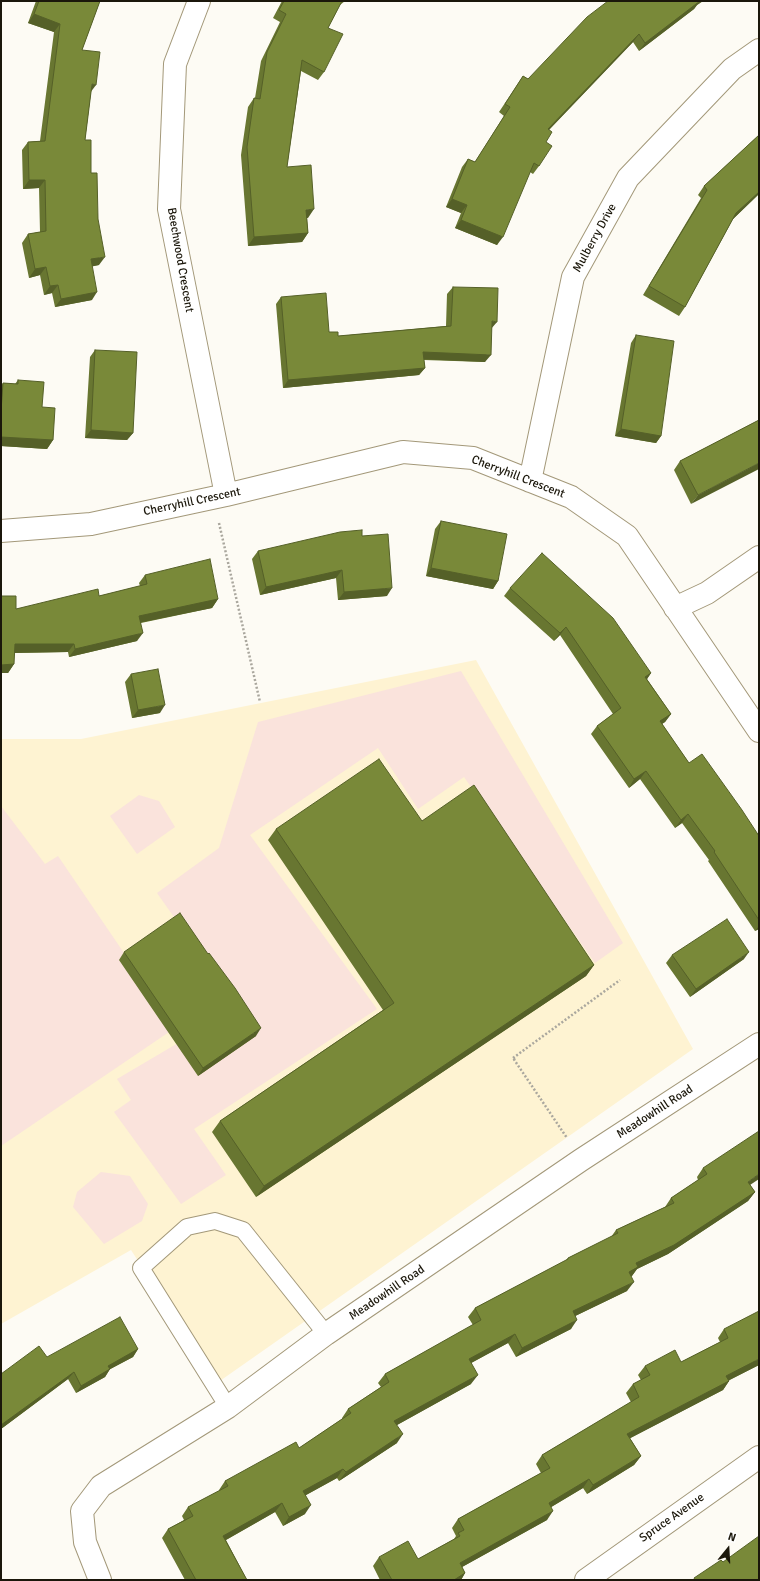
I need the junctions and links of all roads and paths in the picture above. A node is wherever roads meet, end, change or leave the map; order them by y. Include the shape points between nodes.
1 (199, 1) edge
2 (759, 50) edge
3 (530, 480) junction
4 (219, 496) junction
5 (1, 531) edge
6 (759, 557) edge
7 (675, 608) junction
8 (260, 702) dead end
9 (759, 731) edge
10 (620, 980) dead end
11 (759, 1044) edge
12 (581, 1160) junction
13 (326, 1334) junction
14 (228, 1407) junction
15 (759, 1458) edge
16 (100, 1580) edge
17 (586, 1580) edge

1 - 4 street, Beechwood Crescent via 175,64 169,209
2 - 3 street, Mulberry Drive via 732,69 628,178 573,277
3 - 4 street, Cherryhill Crescent via 473,458 403,452
3 - 7 street, Cherryhill Crescent via 571,497 627,536
4 - 5 street, Cherryhill Crescent via 91,524
4 - 8 path
6 - 7 street via 707,593
7 - 9 street, Cherryhill Crescent
10 - 12 path via 514,1059
11 - 12 street, Meadowhill Road
12 - 13 street, Meadowhill Road
13 - 14 street, Meadowhill Road
13 - 14 lane via 243,1230 215,1221 187,1227 141,1268
14 - 16 street, Meadowhill Road via 101,1486 82,1511 85,1542
15 - 17 street, Spruce Avenue

